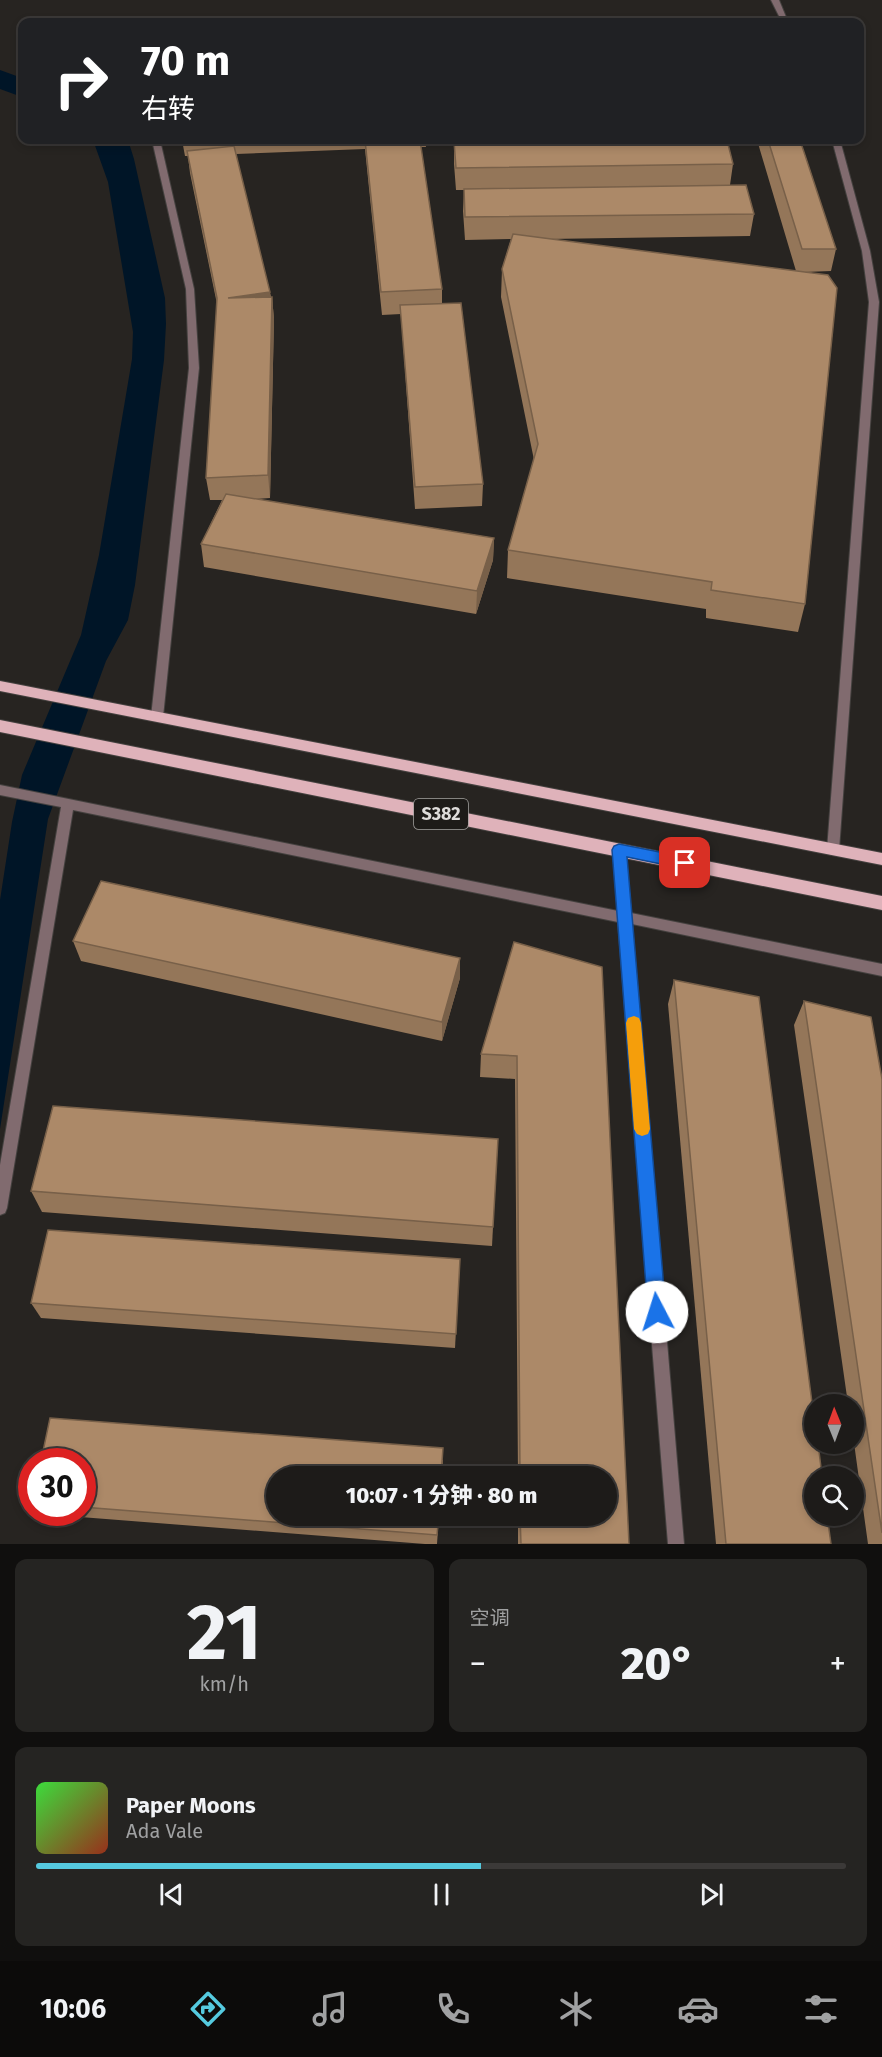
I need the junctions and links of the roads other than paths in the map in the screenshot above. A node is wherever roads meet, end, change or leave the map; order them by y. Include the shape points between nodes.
1 (775, 0) edge
2 (783, 18) edge
3 (157, 144) edge
4 (837, 144) edge
5 (0, 686) edge
6 (157, 717) junction
7 (0, 726) edge
8 (0, 790) edge
9 (68, 804) junction
10 (619, 850) junction
11 (833, 850) junction
12 (882, 860) edge
13 (882, 903) edge
14 (625, 918) junction
15 (882, 970) edge
16 (0, 1208) edge
17 (676, 1544) edge

1 - 2 street
3 - 6 street via 190,289 194,368
4 - 11 street via 866,251 874,302
5 - 6 main road, S382
6 - 11 main road, S382
7 - 10 main road, S382
8 - 9 street
9 - 14 street
9 - 16 street
10 - 13 main road, S382
10 - 14 street
11 - 12 main road, S382
14 - 15 street
14 - 17 street

